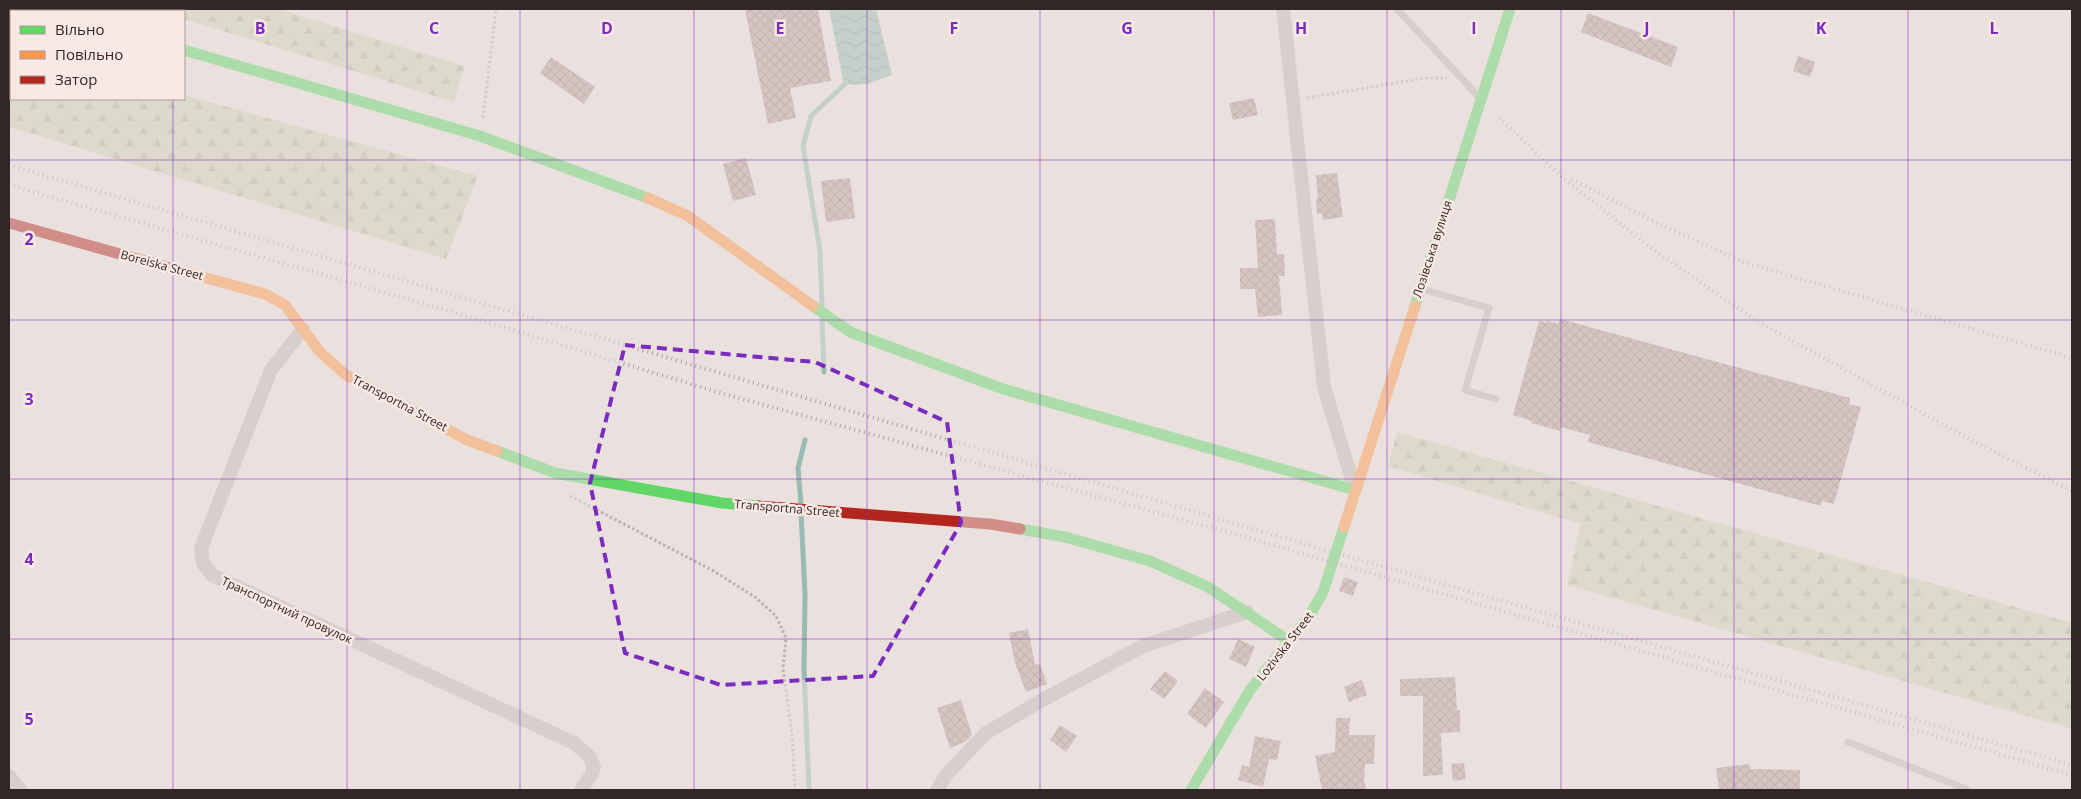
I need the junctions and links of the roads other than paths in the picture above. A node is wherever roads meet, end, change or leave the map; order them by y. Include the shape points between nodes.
1 (1283, 9) edge
2 (1398, 9) edge
3 (1510, 9) edge
4 (185, 50) edge
5 (1481, 99) junction
6 (9, 223) edge
7 (1420, 289) junction
8 (303, 329) junction
9 (1496, 399) dead end
10 (1355, 490) junction
11 (1247, 612) junction
12 (1289, 641) junction
13 (1848, 742) dead end
14 (9, 776) edge
15 (20, 790) edge
16 (581, 790) edge
17 (937, 790) edge
18 (1191, 790) edge
19 (1968, 790) edge

1 - 10 street via 1324,387
2 - 5 lane
3 - 5 street, Лозівська вулиця
4 - 10 street via 480,136 644,196 688,216 850,332 1003,389
5 - 7 street, Лозівська вулиця
6 - 8 street, Boreiska Street via 265,294 285,305
7 - 9 lane via 1489,308 1465,390
7 - 10 street, Лозівська вулиця
8 - 11 street, Transportna Street via 320,352 346,375 468,440 555,473 722,503 990,524 1065,537 1150,562 1208,586
8 - 16 street, Транспортний провулок via 271,370 201,548 203,563 212,575 574,743 589,756 594,767
10 - 12 street, Lozivska Street via 1323,592
11 - 12 street, Transportna Street
11 - 17 street via 1143,646 1046,698 986,733 947,774
12 - 18 street, Lozivska Street via 1250,690
13 - 19 lane
14 - 15 street

